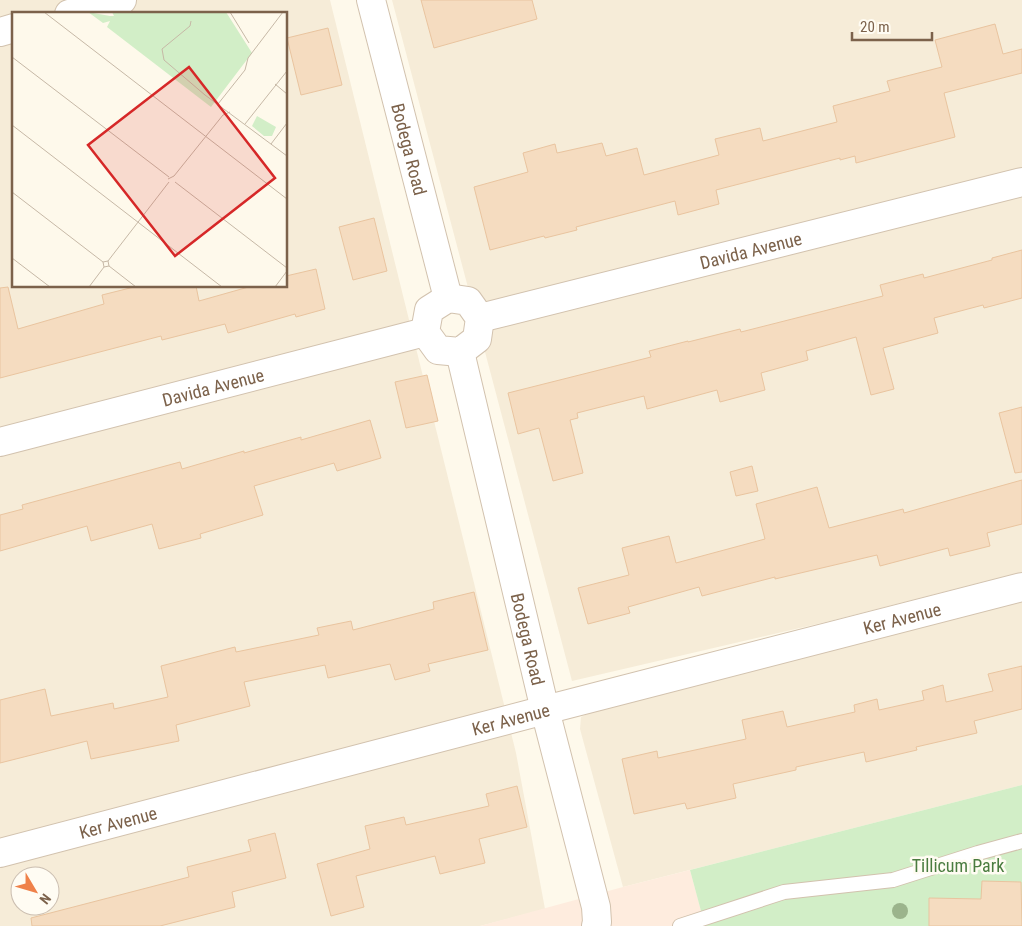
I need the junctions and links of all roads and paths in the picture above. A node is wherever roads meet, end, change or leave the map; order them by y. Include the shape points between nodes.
1 (122, 0) edge
2 (372, 0) edge
3 (77, 12) edge
4 (1022, 182) edge
5 (448, 298) junction
6 (480, 318) junction
7 (425, 332) junction
8 (460, 352) junction
9 (0, 442) edge
10 (1022, 587) edge
11 (545, 710) junction
12 (1022, 841) edge
13 (0, 853) edge
14 (596, 926) edge
15 (680, 926) edge

1 - 3 street
2 - 5 street, Bodega Road
4 - 6 street, Davida Avenue
5 - 6 street via 468,301
5 - 7 street via 429,310
6 - 8 street via 477,339
7 - 8 street via 438,350
7 - 9 street, Davida Avenue
8 - 11 street, Bodega Road
10 - 11 street, Ker Avenue
11 - 13 street, Ker Avenue
11 - 14 street, Bodega Road via 596,907
12 - 15 lane via 892,880 784,892

